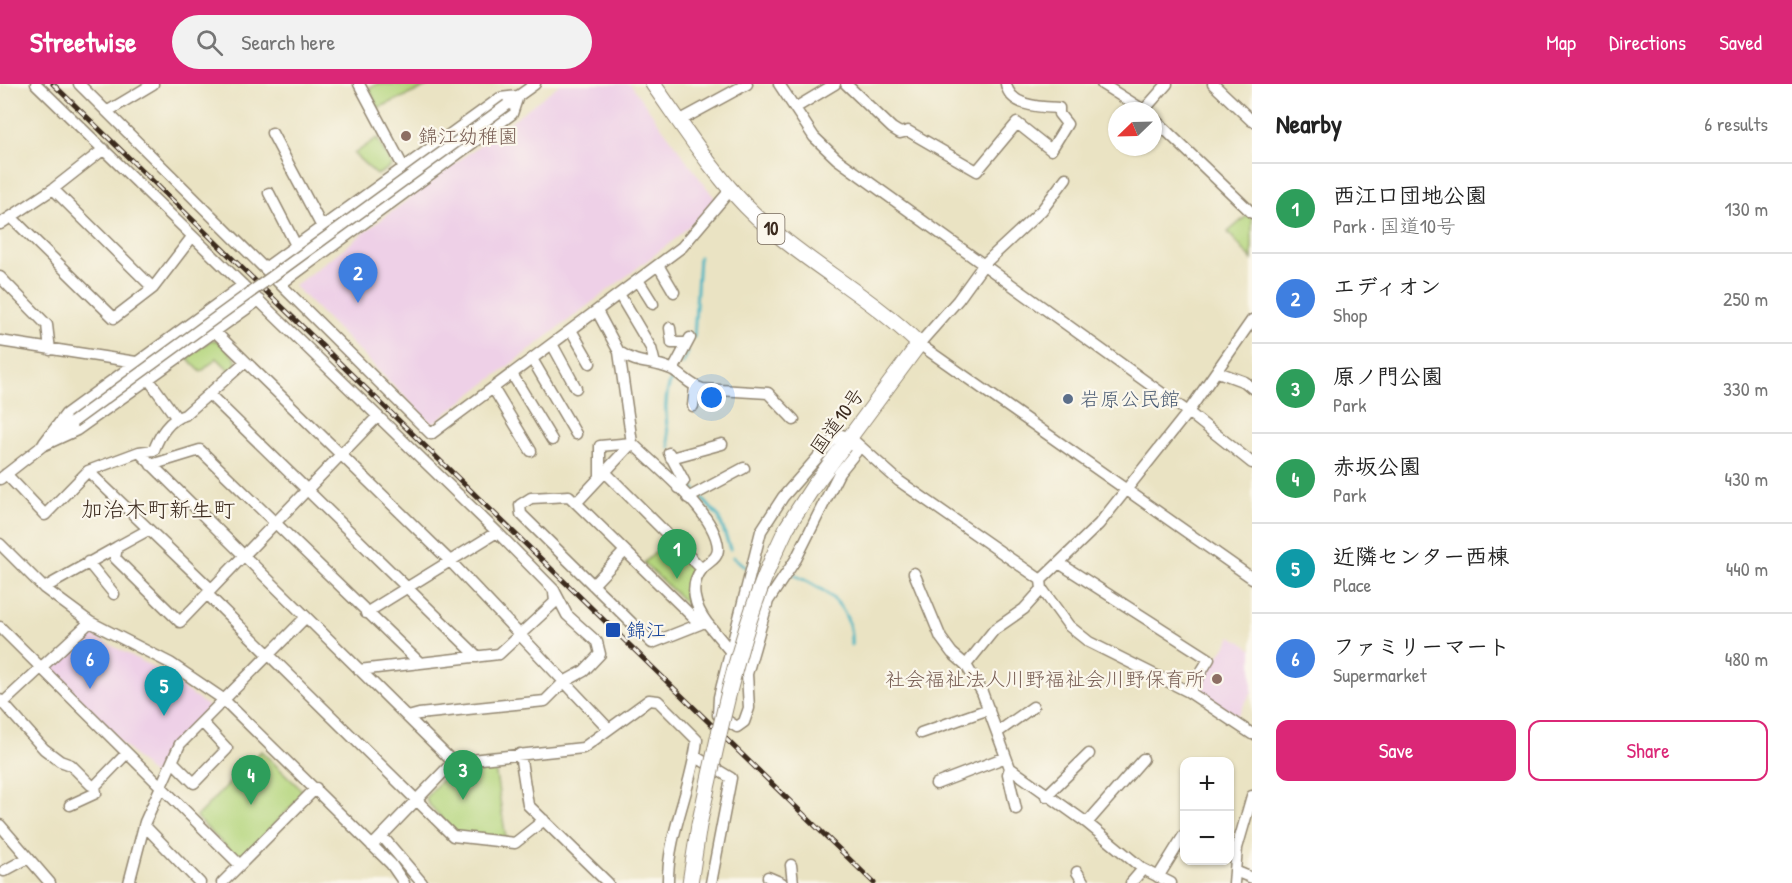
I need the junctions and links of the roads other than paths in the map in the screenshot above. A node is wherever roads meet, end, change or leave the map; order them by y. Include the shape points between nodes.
1 (36, 84) edge
2 (79, 84) edge
3 (153, 84) edge
4 (359, 84) edge
5 (535, 84) edge
6 (653, 84) edge
7 (747, 84) edge
8 (779, 84) edge
9 (835, 84) edge
10 (846, 84) edge
11 (1006, 84) edge
12 (1102, 84) edge
13 (1167, 84) edge
14 (1213, 84) edge
15 (518, 96) junction
16 (1132, 102) edge
17 (1152, 102) edge
18 (795, 108) junction
19 (108, 111) junction
20 (679, 121) junction
21 (1252, 121) edge
22 (1162, 127) edge
23 (272, 133) dead end
24 (104, 149) junction
25 (403, 168) junction
26 (1066, 178) dead end
27 (415, 185) junction
28 (732, 188) junction
29 (53, 189) junction
30 (269, 193) dead end
31 (1252, 213) edge
32 (12, 218) junction
33 (0, 224) edge
34 (322, 227) junction
35 (192, 237) junction
36 (296, 247) junction
37 (308, 264) junction
38 (984, 264) junction
39 (658, 265) junction
40 (265, 268) junction
41 (0, 277) edge
42 (638, 280) junction
43 (281, 284) junction
44 (243, 285) junction
45 (153, 288) junction
46 (674, 292) dead end
47 (619, 294) junction
48 (259, 300) junction
49 (652, 304) dead end
50 (597, 311) junction
51 (200, 317) junction
52 (1252, 320) edge
53 (670, 328) dead end
54 (571, 330) junction
55 (213, 331) junction
56 (1248, 333) edge
57 (0, 341) edge
58 (552, 344) junction
59 (919, 344) junction
60 (50, 350) junction
61 (619, 352) junction
62 (532, 358) junction
63 (136, 362) junction
64 (245, 362) junction
65 (590, 363) dead end
66 (655, 364) junction
67 (673, 370) junction
68 (1218, 372) junction
69 (512, 374) junction
70 (149, 379) junction
71 (695, 387) junction
72 (493, 388) junction
73 (576, 388) dead end
74 (1252, 388) edge
75 (209, 394) junction
76 (693, 406) dead end
77 (1188, 412) junction
78 (378, 416) junction
79 (176, 417) junction
80 (794, 420) dead end
81 (576, 434) dead end
82 (852, 438) junction
83 (552, 440) dead end
84 (632, 443) junction
85 (722, 444) dead end
86 (42, 446) junction
87 (531, 451) dead end
88 (139, 452) junction
89 (341, 456) junction
90 (1252, 463) edge
91 (151, 465) junction
92 (744, 468) dead end
93 (88, 471) junction
94 (603, 475) junction
95 (3, 476) edge
96 (678, 488) junction
97 (1126, 488) junction
98 (308, 490) junction
99 (688, 498) junction
100 (577, 502) junction
101 (276, 524) junction
102 (148, 530) junction
103 (497, 532) junction
104 (0, 544) edge
105 (117, 547) junction
106 (624, 552) junction
107 (244, 556) junction
108 (450, 561) junction
109 (88, 562) junction
110 (1059, 563) junction
111 (702, 568) junction
112 (914, 573) dead end
113 (1252, 579) edge
114 (1041, 584) junction
115 (593, 585) junction
116 (44, 588) junction
117 (407, 588) junction
118 (554, 590) junction
119 (209, 592) junction
120 (114, 594) dead end
121 (366, 613) junction
122 (306, 617) junction
123 (90, 622) junction
124 (704, 623) junction
125 (0, 627) edge
126 (521, 636) junction
127 (731, 652) junction
128 (269, 655) junction
129 (478, 657) junction
130 (420, 663) junction
131 (966, 664) junction
132 (40, 669) junction
133 (359, 670) junction
134 (564, 682) junction
135 (1190, 692) junction
136 (223, 699) junction
137 (2, 702) edge
138 (1033, 707) dead end
139 (989, 709) junction
140 (408, 717) junction
141 (202, 722) junction
142 (609, 729) junction
143 (998, 732) junction
144 (921, 733) dead end
145 (1252, 734) edge
146 (126, 754) junction
147 (519, 754) junction
148 (1089, 754) dead end
149 (696, 757) junction
150 (1143, 759) dead end
151 (173, 762) junction
152 (453, 762) junction
153 (1008, 762) junction
154 (936, 784) dead end
155 (95, 786) junction
156 (315, 788) junction
157 (161, 790) junction
158 (1046, 796) junction
159 (1252, 796) edge
160 (416, 800) junction
161 (70, 805) dead end
162 (1016, 809) dead end
163 (1249, 809) edge
164 (544, 820) junction
165 (1087, 823) junction
166 (0, 825) edge
167 (144, 825) junction
168 (382, 836) junction
169 (1180, 843) edge
170 (372, 846) junction
171 (28, 858) junction
172 (240, 865) junction
173 (791, 865) dead end
174 (1143, 869) junction
175 (4, 871) dead end
176 (1235, 871) junction
177 (1077, 872) dead end
178 (768, 877) dead end
179 (1158, 877) junction
180 (1252, 878) edge
181 (131, 882) edge
182 (50, 883) edge
183 (200, 883) edge
184 (222, 883) edge
185 (404, 883) edge
186 (420, 883) edge
187 (608, 883) edge
188 (668, 883) edge
189 (690, 883) edge
190 (711, 883) edge
191 (782, 883) edge
192 (792, 883) edge
193 (1084, 883) edge
194 (1131, 883) edge
195 (1171, 883) edge
196 (1234, 883) edge

1 - 24 street
2 - 19 street
3 - 19 street
4 - 25 street
5 - 15 street
6 - 20 highway, 10
7 - 20 street
8 - 18 street
9 - 18 street
10 - 11 street via 892,128 900,133 908,131 977,171 1017,123 1051,150 1067,124 1059,108 1014,99
12 - 16 street
13 - 17 street
14 - 21 street
15 - 25 street via 500,98
15 - 27 street via 512,114
15 - 86 street, bridge
18 - 38 street via 814,137 837,159
19 - 40 street
20 - 28 highway, 10
22 - 31 street
23 - 34 street
24 - 29 street
24 - 35 street
25 - 27 street
25 - 34 street
26 - 38 street via 1042,210
27 - 37 street
28 - 39 street via 682,247
28 - 59 highway, 10 via 756,216 789,244 895,321
29 - 32 street
29 - 45 street
30 - 36 street
32 - 33 street
32 - 45 street via 114,318
34 - 36 street
35 - 44 street
35 - 45 street
36 - 37 street
36 - 40 street
37 - 43 street
38 - 59 street
38 - 77 street
39 - 42 street
39 - 46 street
40 - 43 street
41 - 60 street via 47,325
42 - 47 street
42 - 49 street
43 - 72 street via 431,434
44 - 48 street
44 - 51 street
47 - 50 street
47 - 66 street via 651,348
48 - 55 street
48 - 78 street
50 - 54 street
50 - 61 street
51 - 55 street
51 - 63 street
52 - 56 street
53 - 67 street via 672,344 689,341
54 - 58 street
54 - 65 street
55 - 64 street
55 - 70 street
56 - 68 street
57 - 60 street
58 - 62 street
58 - 73 street
59 - 82 highway, 国道10号
59 - 97 street
60 - 63 street
61 - 66 street via 633,362
61 - 84 street
62 - 69 street
62 - 81 street
63 - 70 street
63 - 86 street via 66,414
64 - 75 street
64 - 89 street
66 - 67 street
67 - 71 street
68 - 74 street
68 - 77 street
69 - 72 street
69 - 83 street
70 - 79 street
70 - 86 street via 77,430
71 - 76 street
71 - 80 street via 768,393
72 - 87 street
75 - 79 street via 185,415
75 - 98 street
77 - 90 street
77 - 97 street
78 - 89 street
78 - 103 street
79 - 88 street via 158,438 154,450
82 - 114 street via 899,482
82 - 127 street via 838,434 783,497 761,531
82 - 127 street via 856,452 839,473 796,559 768,602 747,674 749,708 744,722 737,727 718,715
82 - 189 highway, 国道10号, bridge via 787,527 753,602 699,825
84 - 94 street
84 - 94 street via 600,446
84 - 96 street
85 - 96 street via 670,455 684,482
86 - 95 street
88 - 91 street
88 - 93 street
89 - 98 street
89 - 108 street
91 - 101 street via 200,450
91 - 107 street
92 - 99 street
93 - 95 street via 45,515
93 - 102 street
94 - 100 street
94 - 111 street
96 - 99 street
97 - 110 street via 1100,524
97 - 113 street
98 - 101 street
98 - 117 street
99 - 111 street via 716,537 718,551 714,560
100 - 106 street
100 - 115 street via 568,496 531,498 520,505 521,514
101 - 107 street
101 - 121 street
102 - 105 street
102 - 119 street
103 - 108 street
103 - 118 street
104 - 116 street
105 - 109 street
105 - 119 street via 115,558 180,621
106 - 115 street
106 - 124 street
107 - 119 street
107 - 122 street
108 - 117 street
108 - 126 street
109 - 116 street
109 - 120 street
110 - 114 street
110 - 135 street via 1209,660
111 - 124 street via 693,587
112 - 131 street via 941,638
114 - 131 street via 1024,609 994,630
114 - 135 street via 1069,626 1089,642
115 - 124 street via 652,643
116 - 123 street
117 - 121 street
117 - 129 street
118 - 126 street via 555,602
118 - 134 street via 567,615 597,642 600,654 584,671
119 - 128 street
121 - 130 street
122 - 128 street
122 - 133 street
123 - 132 street
123 - 136 street via 170,663
124 - 127 street
125 - 132 street
126 - 129 street via 499,654
126 - 134 street
128 - 136 street
128 - 160 street
129 - 130 street
130 - 133 street
131 - 139 street
132 - 137 street
132 - 146 street
133 - 140 street
134 - 140 street via 545,701
134 - 142 street
135 - 145 street
136 - 141 street
136 - 156 street
137 - 155 street via 44,749 72,765
138 - 143 street
139 - 143 street
139 - 144 street
140 - 152 street
141 - 151 street via 180,744
141 - 151 street via 227,749 194,783
142 - 147 street via 583,747
142 - 149 street via 649,700 658,701 697,740
143 - 153 street
146 - 155 street
146 - 157 street
147 - 152 street
147 - 164 street via 528,806
148 - 158 street
149 - 188 street via 674,839
149 - 190 street via 731,778
150 - 165 street
151 - 157 street
152 - 160 street
153 - 154 street
153 - 158 street
153 - 162 street
155 - 161 street via 96,793
156 - 170 street
156 - 172 street
157 - 167 street
157 - 172 street
158 - 165 street
159 - 163 street
160 - 164 street via 453,836 515,843
160 - 168 street
163 - 176 street via 1237,848
164 - 187 street
165 - 174 street
166 - 171 street
167 - 181 street
167 - 183 street
168 - 170 street
168 - 186 street
169 - 179 street
170 - 185 street
171 - 175 street
171 - 182 street
172 - 184 street
173 - 192 street
174 - 179 street
174 - 194 street
176 - 180 street
176 - 196 street
177 - 193 street
178 - 191 street
179 - 195 street

